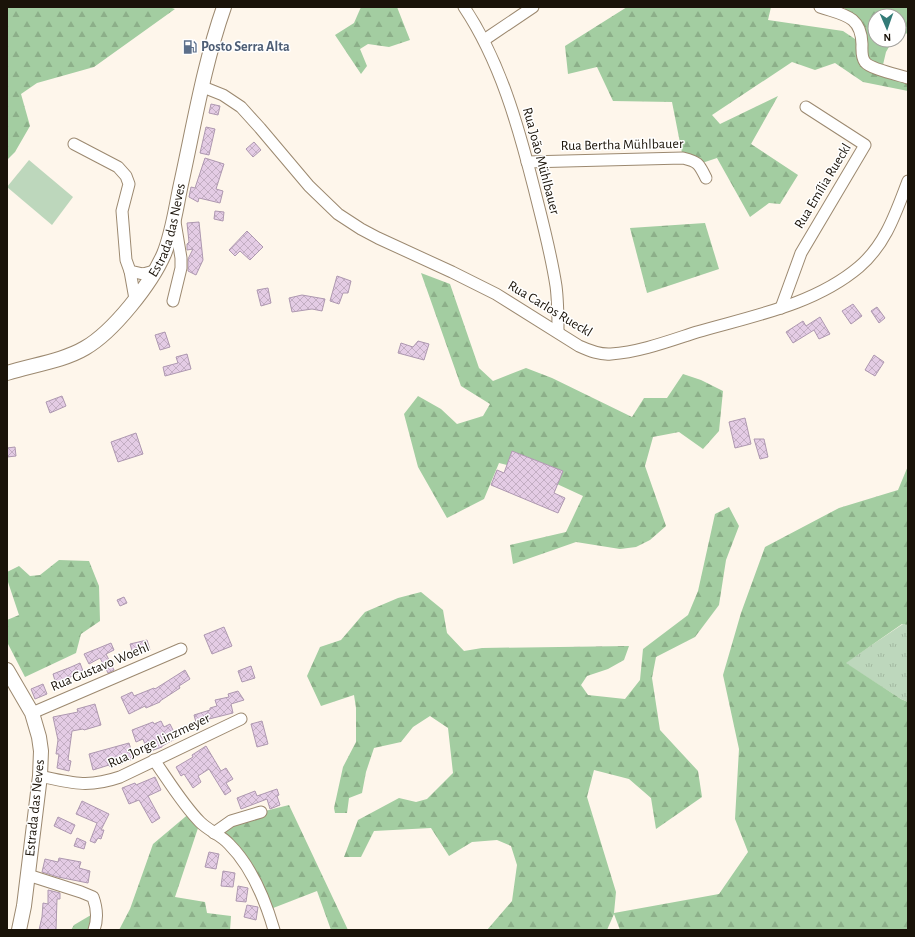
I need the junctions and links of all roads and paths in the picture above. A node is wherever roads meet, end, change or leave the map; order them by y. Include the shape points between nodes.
1 (224, 7) edge
2 (464, 7) edge
3 (533, 7) edge
4 (820, 7) edge
5 (484, 40) junction
6 (908, 78) edge
7 (203, 87) junction
8 (806, 107) dead end
9 (74, 144) dead end
10 (527, 162) junction
11 (706, 178) dead end
12 (908, 181) edge
13 (174, 215) junction
14 (130, 271) junction
15 (154, 271) junction
16 (135, 299) junction
17 (173, 300) dead end
18 (780, 308) junction
19 (558, 332) junction
20 (7, 373) edge
21 (181, 649) dead end
22 (7, 670) edge
23 (32, 713) junction
24 (241, 719) dead end
25 (154, 760) junction
26 (40, 776) junction
27 (261, 812) dead end
28 (214, 833) junction
29 (28, 875) junction
30 (19, 930) edge
31 (94, 930) edge
32 (274, 930) edge

1 - 7 main road, Estrada das Neves
2 - 5 street, Rua João Mühlbauer
3 - 5 street
4 - 6 street via 852,18 856,22 861,35 862,56 865,62
5 - 10 street, Rua João Mühlbauer via 510,104
7 - 13 main road, Estrada das Neves
7 - 19 street, Rua Carlos Rueckl via 223,95 240,107 309,186 338,214 372,235 496,294
8 - 18 street, Rua Emília Rueckl via 865,145 800,253
9 - 14 street via 118,167 126,176 129,184 122,211 126,260
10 - 11 street, Rua Bertha Mühlbauer via 683,158 700,164
10 - 19 street, Rua João Mühlbauer via 552,263
12 - 18 street, Rua Carlos Rueckl via 890,226 878,247 860,267 815,295
13 - 15 main road, Estrada das Neves via 166,247
13 - 17 street via 181,268
14 - 15 street via 143,274
14 - 16 street
15 - 16 main road, Estrada das Neves
16 - 20 main road, Estrada das Neves via 105,334 84,349
18 - 19 street, Rua Carlos Rueckl via 622,353 595,352
21 - 23 street, Rua Gustavo Woehl
22 - 23 main road, Estrada das Neves
23 - 26 main road, Estrada das Neves via 40,737
24 - 25 street, Rua Jorge Linzmeyer
25 - 26 street, Rua Jorge Linzmeyer via 120,777 97,783 75,783
25 - 28 street via 191,812
26 - 29 main road, Estrada das Neves
27 - 28 street via 231,821
28 - 32 street via 229,843 250,873 263,898
29 - 30 main road, Estrada das Neves
29 - 31 street via 93,897 96,912

